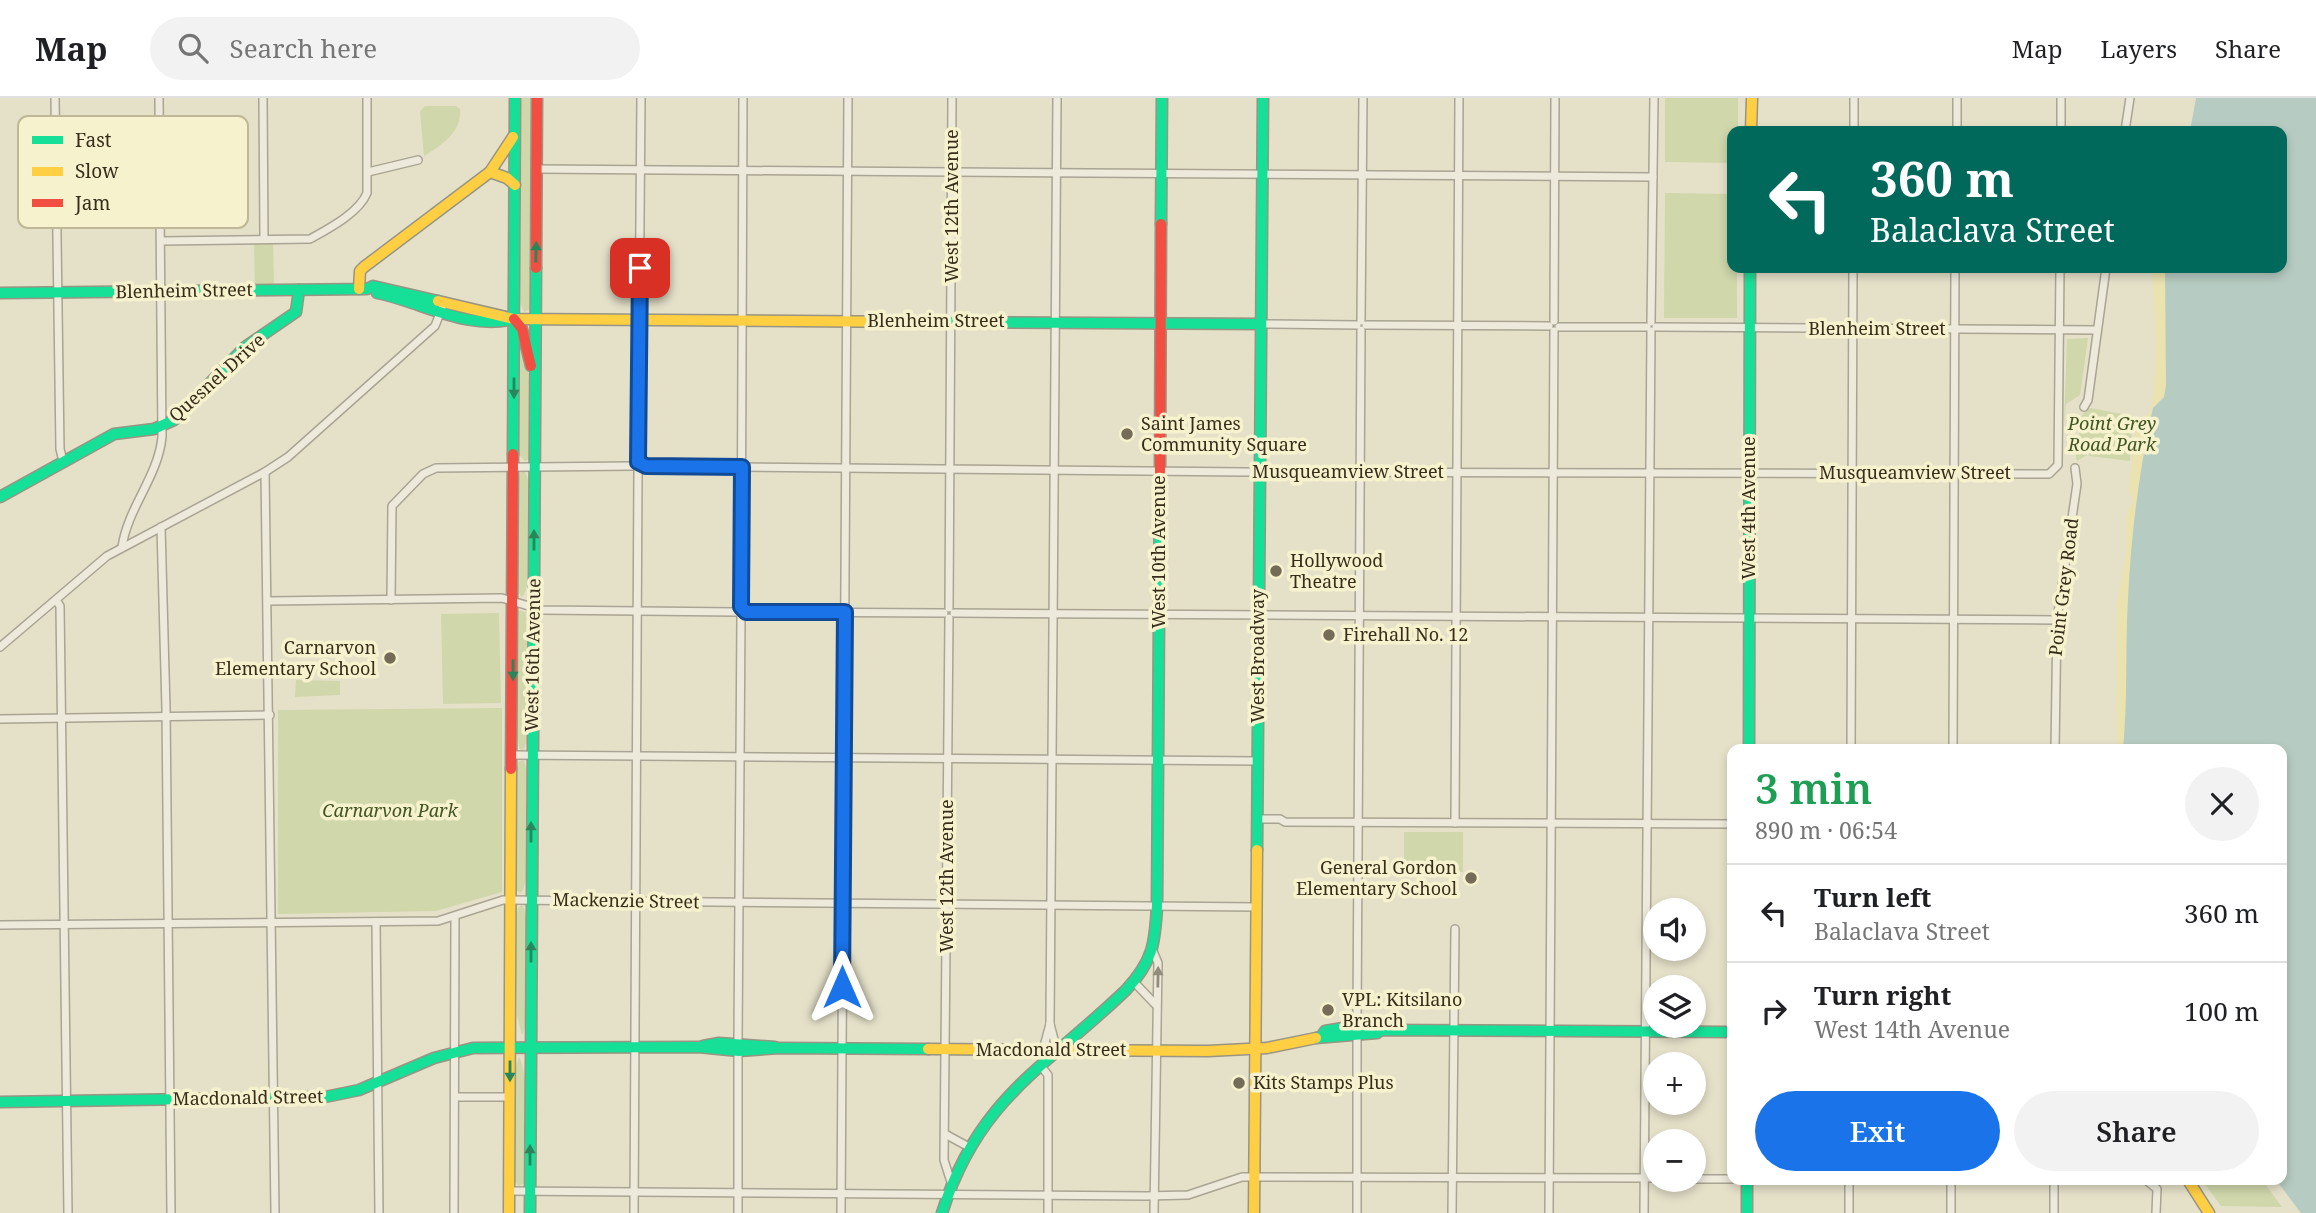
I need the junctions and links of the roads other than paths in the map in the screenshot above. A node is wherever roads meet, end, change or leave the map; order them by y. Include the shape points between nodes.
1 (55, 98) edge
2 (159, 98) edge
3 (263, 98) edge
4 (366, 98) edge
5 (515, 98) edge
6 (537, 98) edge
7 (641, 98) edge
8 (743, 98) edge
9 (848, 98) edge
10 (952, 98) edge
11 (1057, 98) edge
12 (1162, 98) edge
13 (1263, 98) edge
14 (1363, 98) edge
15 (1459, 98) edge
16 (1555, 98) edge
17 (1654, 98) edge
18 (1752, 98) edge
19 (1854, 98) edge
20 (1957, 98) edge
21 (2061, 98) edge
22 (2130, 98) edge
23 (55, 116) edge
24 (159, 116) edge
25 (1751, 126) edge
26 (1854, 126) edge
27 (1957, 126) edge
28 (2061, 126) edge
29 (2126, 126) edge
30 (515, 134) junction
31 (418, 160) dead end
32 (536, 169) junction
33 (640, 170) junction
34 (744, 171) junction
35 (847, 171) junction
36 (368, 172) junction
37 (491, 172) junction
38 (952, 173) junction
39 (1056, 173) junction
40 (1162, 173) junction
41 (1262, 173) junction
42 (1362, 175) junction
43 (1459, 175) junction
44 (1554, 176) junction
45 (1653, 177) junction
46 (515, 184) junction
47 (57, 228) edge
48 (161, 228) edge
49 (264, 239) junction
50 (161, 242) junction
51 (1750, 273) edge
52 (1853, 273) edge
53 (1955, 273) edge
54 (2060, 273) edge
55 (2105, 273) edge
56 (363, 289) junction
57 (299, 290) junction
58 (161, 291) junction
59 (0, 293) edge
60 (58, 293) junction
61 (442, 307) junction
62 (514, 319) junction
63 (639, 319) junction
64 (535, 320) junction
65 (743, 320) junction
66 (847, 321) junction
67 (951, 321) junction
68 (1054, 322) junction
69 (1161, 324) junction
70 (1261, 324) junction
71 (1361, 325) junction
72 (1458, 325) junction
73 (1554, 326) junction
74 (1651, 327) junction
75 (1750, 329) junction
76 (1852, 329) junction
77 (1955, 329) junction
78 (2060, 330) junction
79 (2097, 330) junction
80 (535, 377) junction
81 (2084, 407) dead end
82 (162, 426) junction
83 (63, 461) junction
84 (535, 465) junction
85 (638, 466) junction
86 (514, 467) junction
87 (742, 467) junction
88 (846, 467) junction
89 (949, 467) junction
90 (2075, 468) dead end
91 (1053, 470) junction
92 (1160, 470) junction
93 (1260, 471) junction
94 (1360, 471) junction
95 (1457, 471) junction
96 (1553, 471) junction
97 (265, 472) junction
98 (1651, 472) junction
99 (1852, 473) junction
100 (1954, 473) junction
101 (1749, 474) junction
102 (0, 497) edge
103 (161, 527) junction
104 (122, 547) junction
105 (56, 600) junction
106 (391, 600) junction
107 (269, 601) junction
108 (513, 601) junction
109 (534, 608) junction
110 (638, 611) junction
111 (741, 612) junction
112 (845, 612) junction
113 (949, 613) junction
114 (1053, 614) junction
115 (1158, 615) junction
116 (1258, 615) junction
117 (1361, 615) junction
118 (1455, 616) junction
119 (1552, 617) junction
120 (1650, 617) junction
121 (1748, 618) junction
122 (1852, 618) junction
123 (1953, 619) junction
124 (2057, 620) junction
125 (0, 647) edge
126 (270, 715) junction
127 (166, 717) junction
128 (62, 718) junction
129 (0, 719) edge
130 (1749, 744) edge
131 (1851, 744) edge
132 (1953, 744) edge
133 (2055, 744) edge
134 (513, 755) junction
135 (532, 755) junction
136 (637, 756) junction
137 (740, 756) junction
138 (844, 757) junction
139 (948, 758) junction
140 (1051, 760) junction
141 (1157, 760) junction
142 (1257, 761) junction
143 (1257, 819) junction
144 (1360, 822) junction
145 (1455, 823) junction
146 (1551, 824) junction
147 (1648, 824) junction
148 (1727, 824) edge
149 (512, 900) junction
150 (531, 900) junction
151 (636, 901) junction
152 (739, 903) junction
153 (843, 903) junction
154 (947, 904) junction
155 (1051, 905) junction
156 (1157, 906) junction
157 (1256, 907) junction
158 (455, 917) junction
159 (376, 922) junction
160 (272, 923) junction
161 (167, 924) junction
162 (0, 925) edge
163 (64, 925) junction
164 (1455, 929) dead end
165 (1153, 951) junction
166 (1646, 975) edge
167 (1134, 982) junction
168 (1155, 1004) junction
169 (1050, 1024) junction
170 (1357, 1030) junction
171 (1454, 1030) junction
172 (1549, 1030) junction
173 (1643, 1031) edge
174 (1706, 1032) edge
175 (1727, 1032) edge
176 (1645, 1038) edge
177 (510, 1046) junction
178 (531, 1046) junction
179 (635, 1047) junction
180 (738, 1047) junction
181 (842, 1048) junction
182 (945, 1049) junction
183 (1256, 1049) junction
184 (1043, 1050) junction
185 (455, 1051) junction
186 (1057, 1051) junction
187 (1155, 1051) junction
188 (1040, 1065) junction
189 (377, 1083) junction
190 (455, 1097) junction
191 (510, 1097) junction
192 (273, 1099) junction
193 (170, 1100) junction
194 (66, 1101) junction
195 (0, 1102) edge
196 (1644, 1129) edge
197 (944, 1134) junction
198 (967, 1146) junction
199 (1254, 1177) junction
200 (1357, 1177) junction
201 (1452, 1178) junction
202 (1549, 1178) junction
203 (1643, 1178) edge
204 (1706, 1179) edge
205 (1727, 1179) edge
206 (951, 1182) junction
207 (1747, 1185) edge
208 (1849, 1185) edge
209 (1951, 1185) edge
210 (2054, 1185) edge
211 (2152, 1185) edge
212 (2191, 1185) edge
213 (509, 1191) junction
214 (530, 1191) junction
215 (634, 1192) junction
216 (738, 1192) junction
217 (1644, 1192) edge
218 (841, 1194) junction
219 (947, 1194) junction
220 (1048, 1195) junction
221 (1154, 1196) junction
222 (68, 1213) edge
223 (171, 1213) edge
224 (275, 1213) edge
225 (379, 1213) edge
226 (454, 1213) edge
227 (509, 1213) edge
228 (530, 1213) edge
229 (634, 1213) edge
230 (738, 1213) edge
231 (841, 1213) edge
232 (942, 1213) edge
233 (1048, 1213) edge
234 (1154, 1213) edge
235 (1254, 1213) edge
236 (1357, 1213) edge
237 (1452, 1213) edge
238 (1549, 1213) edge
239 (1644, 1213) edge
240 (1747, 1213) edge
241 (1849, 1213) edge
242 (1951, 1213) edge
243 (2054, 1213) edge
244 (2156, 1213) edge
245 (2209, 1213) edge

1 - 23 street
2 - 24 street
3 - 49 street
4 - 36 street
5 - 30 street, West 16th Avenue
6 - 32 street, West 16th Avenue
7 - 33 street
8 - 34 street
9 - 35 street
10 - 38 street, West 12th Avenue
11 - 39 street
12 - 40 street, West 10th Avenue
13 - 41 street, West Broadway
14 - 42 street
15 - 43 street
16 - 44 street
17 - 45 street
18 - 25 street
19 - 26 street
20 - 27 street
21 - 28 street
22 - 29 street
30 - 37 street
30 - 46 street, West 16th Avenue
31 - 36 street
32 - 33 street
64 -> 32 street, West 16th Avenue
33 - 34 street
33 - 63 street
34 - 35 street
34 - 65 street
35 - 38 street
35 - 66 street
36 - 49 street via 367,193 361,204 310,239
37 - 46 street
37 - 56 street via 364,267 360,271
38 - 39 street
38 - 67 street, West 12th Avenue
39 - 40 street
39 - 68 street
40 - 41 street
40 - 69 street, West 10th Avenue
41 - 42 street
41 - 70 street, West Broadway
42 - 43 street
42 - 71 street
43 - 44 street
43 - 72 street
44 - 45 street
44 - 73 street
45 - 74 street
46 - 62 street, West 16th Avenue
47 - 60 street
48 - 50 street
49 - 50 street
50 - 58 street
51 - 75 street, West 4th Avenue
52 - 76 street
53 - 77 street
54 - 78 street
55 - 79 street
56 - 57 street, Blenheim Street
56 - 61 street, Blenheim Street
57 - 58 street, Blenheim Street
57 - 82 street, Quesnel Drive via 296,312 245,347 182,414
58 - 60 street, Blenheim Street
58 - 82 street
59 - 60 street, Blenheim Street
60 - 83 street
61 - 62 street, Blenheim Street via 484,323
61 - 97 street via 435,326 288,457
62 - 64 street, Blenheim Street
62 - 80 street via 522,329
62 -> 86 street, West 16th Avenue
63 - 64 street, Blenheim Street
63 - 65 street, Blenheim Street
63 - 85 street
64 - 80 street, West 16th Avenue
65 - 66 street, Blenheim Street
65 - 87 street
66 - 67 street, Blenheim Street
66 - 88 street
67 - 68 street, Blenheim Street
67 - 89 street, West 12th Avenue
68 - 69 street, Blenheim Street
68 - 91 street
69 - 70 street, Blenheim Street
69 - 92 street, West 10th Avenue
70 - 71 street, Blenheim Street
70 - 93 street, West Broadway
71 - 72 street, Blenheim Street
71 - 94 street
72 - 73 street, Blenheim Street
72 - 95 street
73 - 74 street, Blenheim Street
73 - 96 street
74 - 75 street, Blenheim Street
74 - 98 street
75 - 76 street, Blenheim Street
75 - 101 street, West 4th Avenue
76 - 77 street, Blenheim Street
76 - 99 street
77 - 78 street, Blenheim Street
77 - 100 street
78 - 79 street, Blenheim Street
78 - 100 street, Musqueamview Street via 2059,465 2053,473
79 - 81 street
80 - 84 street, West 16th Avenue
82 - 83 street, Quesnel Drive via 114,434
82 - 104 street via 161,454 124,530
83 - 102 street, Quesnel Drive
84 - 85 street, Musqueamview Street
84 - 86 street, Musqueamview Street
109 -> 84 street, West 16th Avenue
85 - 87 street, Musqueamview Street
85 - 110 street
86 - 106 street, Musqueamview Street via 436,468 395,500 391,511
86 - 108 street, West 16th Avenue
87 - 88 street, Musqueamview Street
87 - 111 street
88 - 89 street, Musqueamview Street
88 - 112 street
89 - 91 street, Musqueamview Street
89 - 113 street, West 12th Avenue
90 - 124 street, Point Grey Road via 2077,484
91 - 92 street, Musqueamview Street
91 - 114 street
92 - 93 street, Musqueamview Street
92 - 115 street, West 10th Avenue
93 - 94 street, Musqueamview Street
93 - 116 street, West Broadway
94 - 95 street, Musqueamview Street
94 - 117 street
95 - 96 street, Musqueamview Street
95 - 118 street
96 - 98 street, Musqueamview Street
96 - 119 street
97 - 103 street
97 - 107 street
98 - 101 street, Musqueamview Street
98 - 120 street
99 - 100 street, Musqueamview Street
99 - 101 street, Musqueamview Street
99 - 122 street
100 - 123 street
101 - 121 street, West 4th Avenue
103 - 104 street
103 - 127 street
104 - 105 street
105 - 125 street
105 - 128 street via 60,606
106 - 107 street
106 - 108 street
107 - 126 street
108 - 109 street
108 -> 134 street, West 16th Avenue
109 - 110 street
109 - 135 street, West 16th Avenue
110 - 111 street
110 - 136 street
111 - 112 street
111 - 137 street
112 - 113 street
112 - 138 street
113 - 114 street
113 - 139 street, West 12th Avenue
114 - 115 street
114 - 140 street
115 - 116 street
115 - 141 street, West 10th Avenue
116 - 117 street
116 - 142 street, West Broadway
117 - 118 street
117 - 144 street
118 - 119 street
118 - 145 street
119 - 120 street
119 - 146 street
120 - 121 street
120 - 147 street
121 - 122 street
121 - 130 street, West 4th Avenue
122 - 123 street
122 - 131 street
123 - 124 street
123 - 132 street
124 - 133 street, Point Grey Road
126 - 127 street
126 - 160 street
127 - 128 street
127 - 161 street
128 - 129 street
128 - 163 street
134 - 135 street
134 - 149 street, West 16th Avenue
135 - 136 street
150 -> 135 street, West 16th Avenue
136 - 137 street
136 - 151 street
137 - 138 street
137 - 152 street
138 - 139 street
138 - 153 street
139 - 140 street
139 - 154 street, West 12th Avenue
140 - 141 street
140 - 155 street
141 - 142 street
141 - 156 street, West 10th Avenue
142 - 143 street, West Broadway
143 - 144 street
143 - 157 street, West Broadway
144 - 145 street
144 - 170 street
145 - 146 street
146 - 147 street
146 - 172 street
147 - 148 street
147 - 166 street
149 - 150 street, Mackenzie Street
149 - 158 street, Mackenzie Street
149 - 177 street, West 16th Avenue
150 - 151 street, Mackenzie Street
178 -> 150 street, West 16th Avenue
151 - 152 street, Mackenzie Street
151 - 179 street
152 - 153 street, Mackenzie Street
152 - 180 street
153 - 154 street, Mackenzie Street
153 - 181 street
154 - 155 street, Mackenzie Street
154 - 182 street, West 12th Avenue
155 - 156 street, Mackenzie Street
155 - 169 street
156 - 157 street, Mackenzie Street
156 - 165 street, West 10th Avenue
157 - 183 street, West Broadway
158 - 159 street, Mackenzie Street
158 - 185 street
159 - 160 street, Mackenzie Street
159 - 189 street
160 - 161 street, Mackenzie Street
160 - 192 street
161 - 163 street, Mackenzie Street
161 - 193 street
162 - 163 street, Mackenzie Street
163 - 194 street
164 - 171 street
165 - 167 street
168 -> 165 street, West 10th Avenue via 1158,963
167 - 168 street
167 - 186 street
168 - 187 street, West 10th Avenue
169 - 184 street
169 - 186 street
170 - 171 street, Macdonald Street via 1377,1026 1381,1030
170 - 183 street, Macdonald Street via 1325,1031 1321,1037
170 - 200 street
171 - 172 street, Macdonald Street
171 - 201 street
172 - 173 street, Macdonald Street
172 - 202 street
174 - 175 street, Macdonald Street
176 - 196 street
177 - 178 street, Macdonald Street
177 - 185 street, Macdonald Street
177 -> 191 street, West 16th Avenue
178 - 179 street, Macdonald Street
214 -> 178 street, West 16th Avenue
179 - 180 street, Macdonald Street
179 - 215 street
180 - 181 street, Macdonald Street
180 - 216 street
181 - 182 street, Macdonald Street
181 - 218 street
182 - 184 street, Macdonald Street
182 - 197 street, West 12th Avenue
183 - 187 street, Macdonald Street
183 - 199 street, West Broadway
184 - 186 street, Macdonald Street
185 - 189 street, Macdonald Street
185 - 190 street
186 - 187 street, Macdonald Street
186 - 188 street
187 - 221 street, West 10th Avenue
188 - 198 street via 998,1104
188 - 220 street via 1048,1076
189 - 192 street, Macdonald Street via 325,1097
189 - 225 street
190 - 191 street
190 - 226 street
191 - 213 street, West 16th Avenue
192 - 193 street, Macdonald Street
192 - 224 street
193 - 194 street, Macdonald Street
193 - 223 street
194 - 195 street, Macdonald Street
194 - 222 street
197 - 198 street
197 - 206 street, West 12th Avenue via 944,1160
198 - 206 street
199 - 200 street
199 - 221 street via 1188,1195
199 - 235 street, West Broadway
200 - 201 street
200 - 236 street
201 - 202 street
201 - 237 street
202 - 203 street
202 - 238 street
204 - 205 street
206 - 219 street
207 - 240 street
208 - 241 street
209 - 242 street
210 - 243 street
211 - 244 street via 2157,1189
212 - 245 street
213 - 214 street
213 - 227 street, West 16th Avenue
214 - 215 street
214 - 228 street, West 16th Avenue
215 - 216 street
215 - 229 street
216 - 218 street
216 - 230 street
217 - 239 street
218 - 219 street
218 - 231 street
219 - 220 street
219 - 232 street
220 - 221 street
220 - 233 street
221 - 234 street, West 10th Avenue

